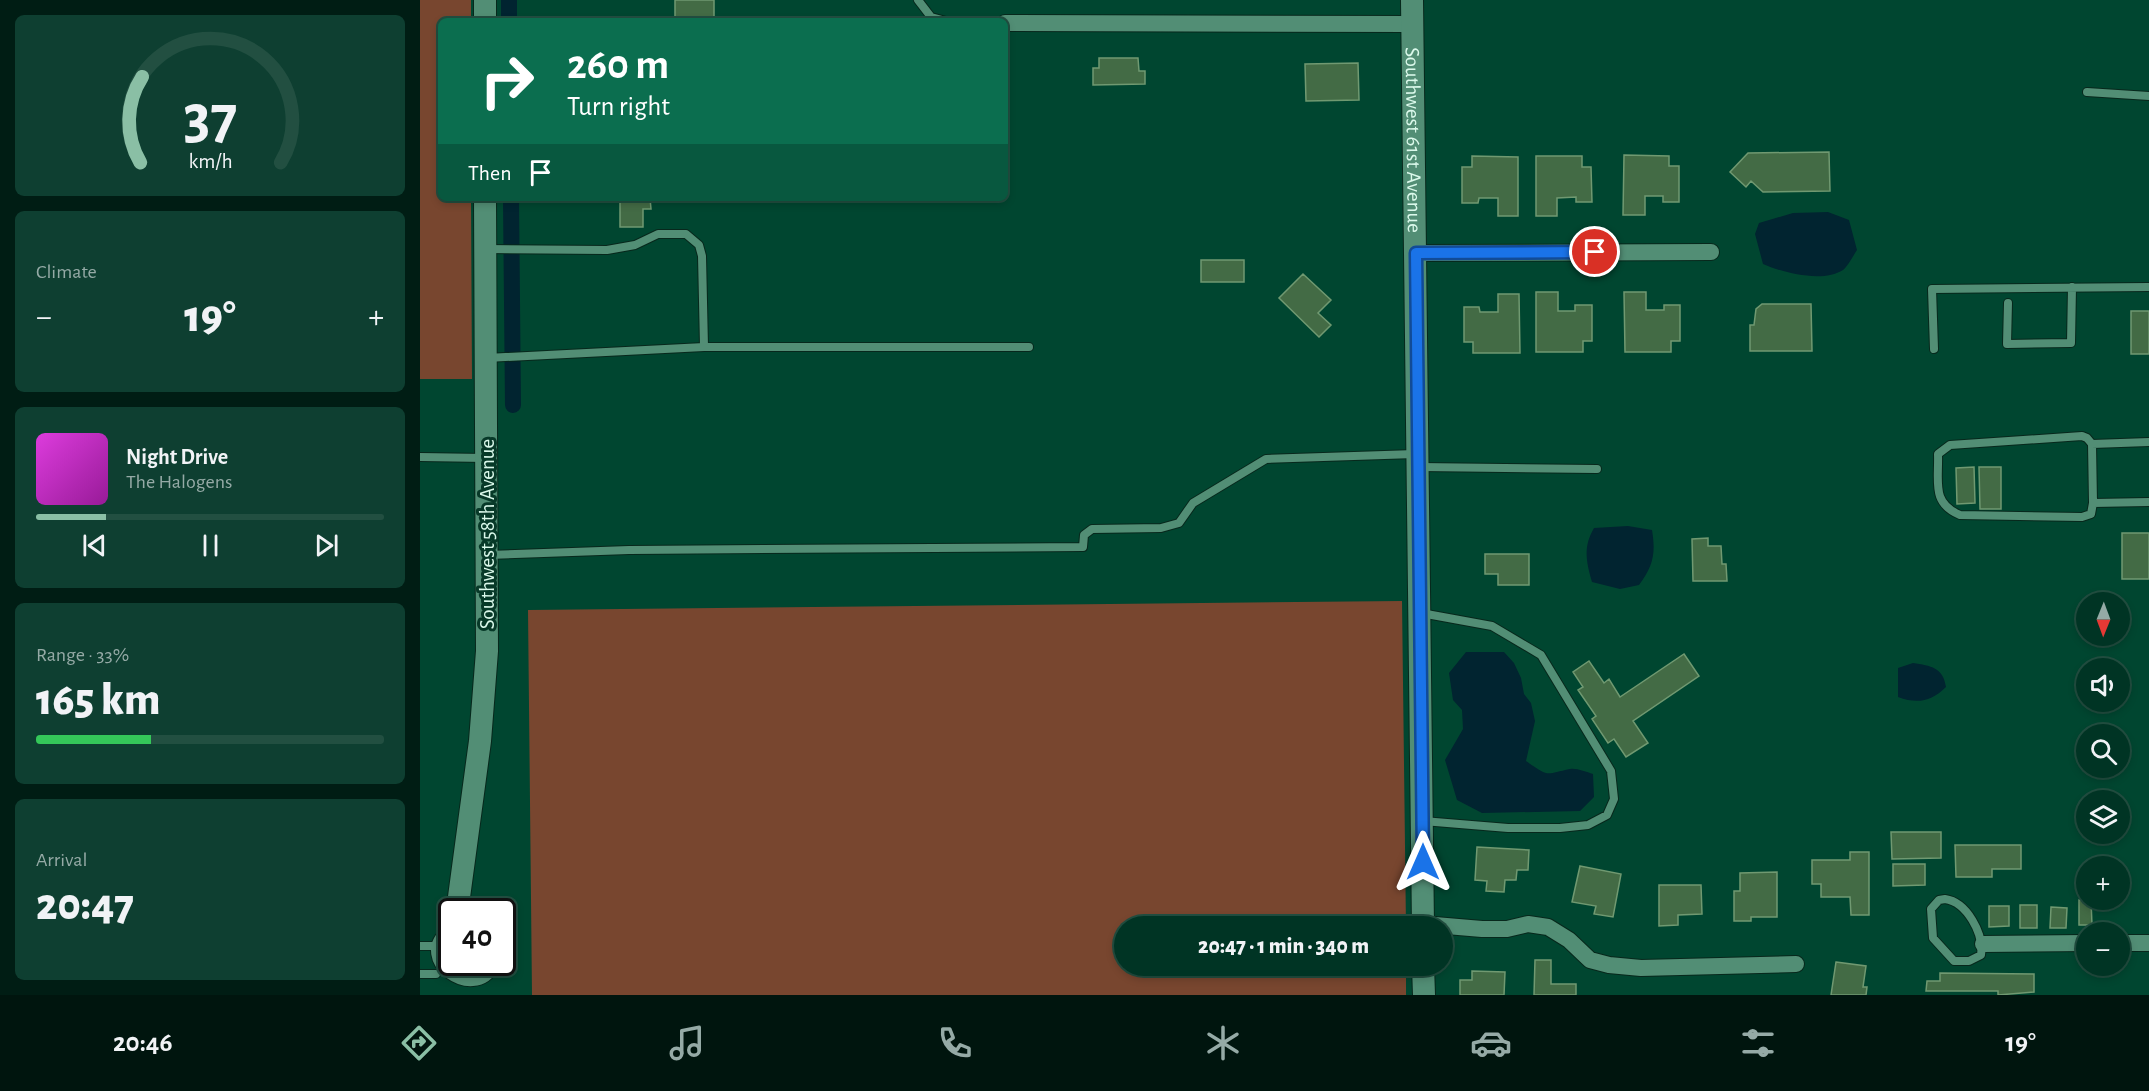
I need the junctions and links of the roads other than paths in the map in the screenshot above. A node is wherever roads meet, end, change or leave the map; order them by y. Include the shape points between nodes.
1 (485, 0) edge
2 (918, 0) edge
3 (1412, 0) edge
4 (485, 18) edge
5 (935, 18) edge
6 (1008, 23) edge
7 (1413, 24) junction
8 (2087, 92) dead end
9 (2149, 96) edge
10 (485, 201) edge
11 (493, 249) junction
12 (1711, 252) dead end
13 (1416, 253) junction
14 (2072, 287) junction
15 (2149, 287) edge
16 (2008, 303) dead end
17 (704, 347) junction
18 (1029, 347) dead end
19 (1934, 349) dead end
20 (491, 358) junction
21 (2149, 442) edge
22 (2092, 444) junction
23 (420, 457) edge
24 (486, 458) junction
25 (1419, 461) junction
26 (1597, 469) dead end
27 (2149, 502) edge
28 (2093, 503) junction
29 (488, 555) junction
30 (1421, 613) junction
31 (1422, 820) junction
32 (464, 868) junction
33 (459, 898) edge
34 (469, 898) edge
35 (1423, 916) edge
36 (1453, 928) edge
37 (2076, 943) edge
38 (2130, 943) edge
39 (2149, 943) edge
40 (1983, 944) junction
41 (438, 948) edge
42 (1796, 964) dead end
43 (1423, 976) edge
44 (438, 980) edge
45 (482, 980) edge
46 (1424, 995) edge

1 - 4 street
2 - 5 lane
3 - 7 street, Southwest 61st Avenue
6 - 7 street
7 - 13 street, Southwest 61st Avenue
8 - 9 lane
10 - 11 street, Southwest 58th Avenue
11 - 17 lane via 625,249 658,234 686,234 693,238 702,256
11 - 20 street, Southwest 58th Avenue
12 - 13 street
13 - 25 street, Southwest 61st Avenue
14 - 15 lane
14 - 16 lane via 2071,343 2007,344
14 - 19 lane via 1932,289
17 - 18 lane
17 - 20 lane
20 - 24 street, Southwest 58th Avenue
21 - 22 lane
22 - 28 lane
22 - 28 lane via 2082,436 1950,445 1938,454 1940,499 1947,510 1960,515 2082,517 2091,514
23 - 24 lane
24 - 29 street, Southwest 58th Avenue
25 - 26 lane
25 - 29 lane via 1266,459 1193,502 1179,523 1161,528 1092,529 1084,535 1083,547
25 - 30 street, Southwest 61st Avenue
27 - 28 lane
29 - 32 street, Southwest 58th Avenue via 485,692
30 - 31 street, Southwest 61st Avenue
30 - 31 lane via 1492,626 1541,655 1611,771 1614,799 1607,814 1588,825 1508,828
31 - 35 street, Southwest 61st Avenue
32 - 33 street, Southwest 58th Avenue
32 - 34 street, Southwest 58th Avenue
36 - 42 street via 1507,929 1528,924 1548,927 1590,960 1609,965 1641,968
37 - 40 street
38 - 39 street
40 - 40 lane via 1961,905 1945,899 1936,903 1930,919 1933,938 1954,961 1976,959 1982,954
41 - 44 street via 433,960
43 - 46 street
44 - 45 street via 458,988

